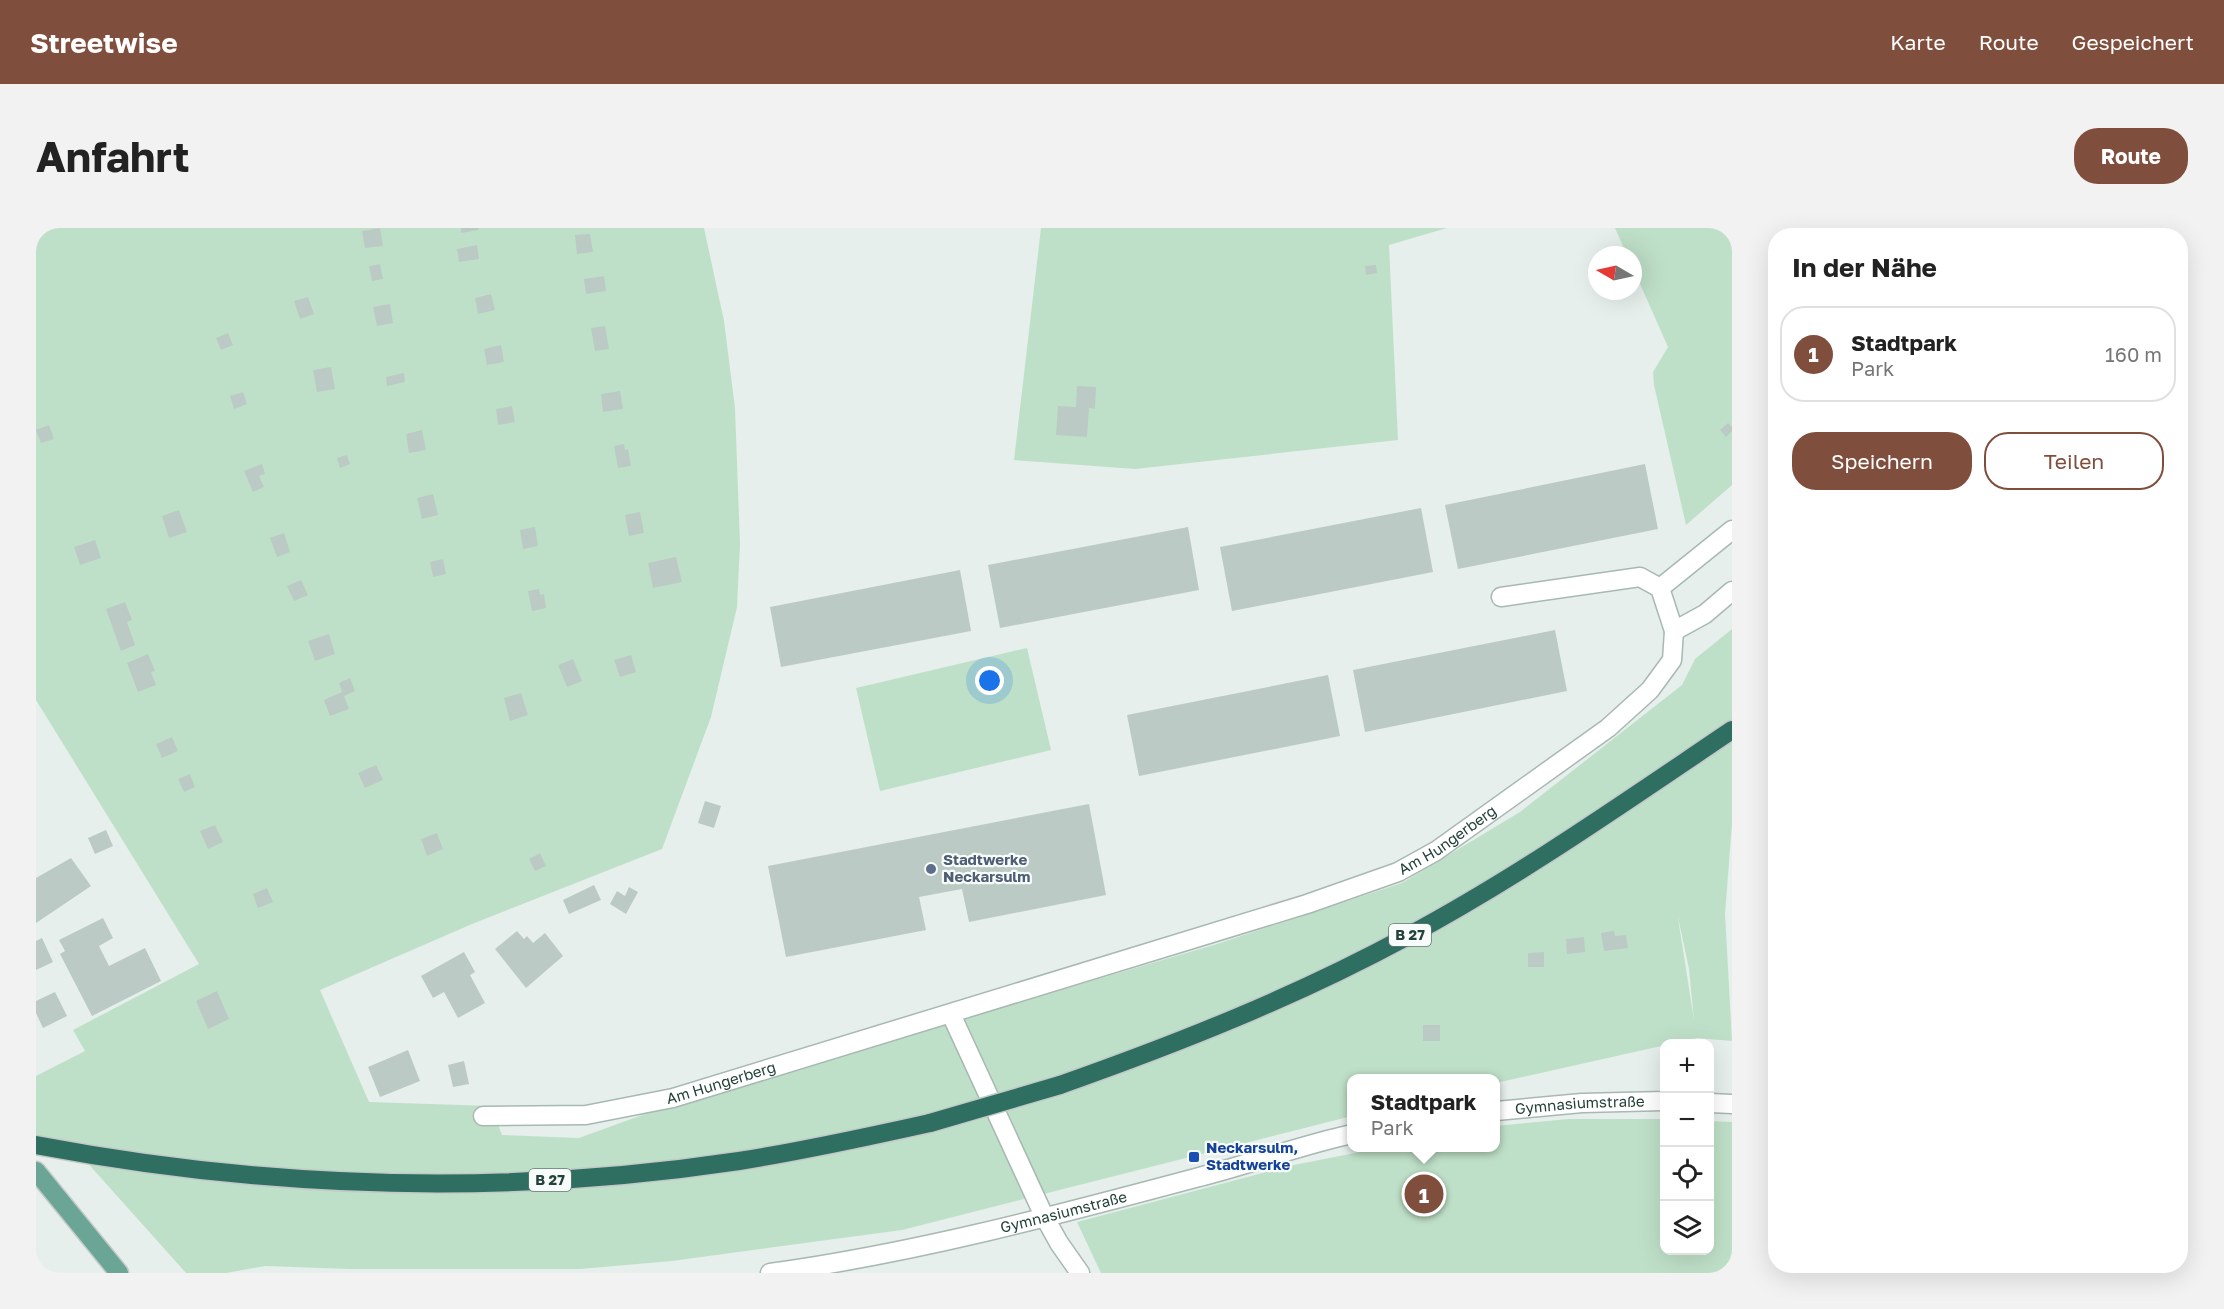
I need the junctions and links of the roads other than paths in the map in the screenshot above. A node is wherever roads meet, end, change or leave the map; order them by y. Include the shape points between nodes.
1 (1732, 530) edge
2 (1660, 588) junction
3 (1732, 591) edge
4 (1501, 597) dead end
5 (1674, 631) junction
6 (1732, 730) edge
7 (951, 1014) junction
8 (1660, 1101) edge
9 (1714, 1103) edge
10 (1732, 1104) edge
11 (1500, 1111) edge
12 (483, 1116) dead end
13 (1347, 1135) edge
14 (36, 1145) edge
15 (36, 1171) edge
16 (1044, 1216) junction
17 (119, 1273) edge
18 (770, 1273) edge
19 (1080, 1273) edge

1 - 2 street
2 - 4 street via 1640,577
2 - 5 street, Am Hungerberg
3 - 5 street via 1705,614
5 - 7 street, Am Hungerberg via 1672,660 1650,690 1608,728 1436,851 1398,872
6 - 14 highway, B 27, bridge via 1519,872 1406,937 1284,999 1060,1085 930,1123 739,1161 518,1182 349,1182 166,1167
7 - 12 street, Am Hungerberg via 672,1098 586,1115
7 - 16 street
8 - 11 street, Gymnasiumstraße
9 - 10 street
13 - 16 street, Gymnasiumstraße
15 - 17 main road
16 - 18 street, Gymnasiumstraße via 909,1249
16 - 19 street

